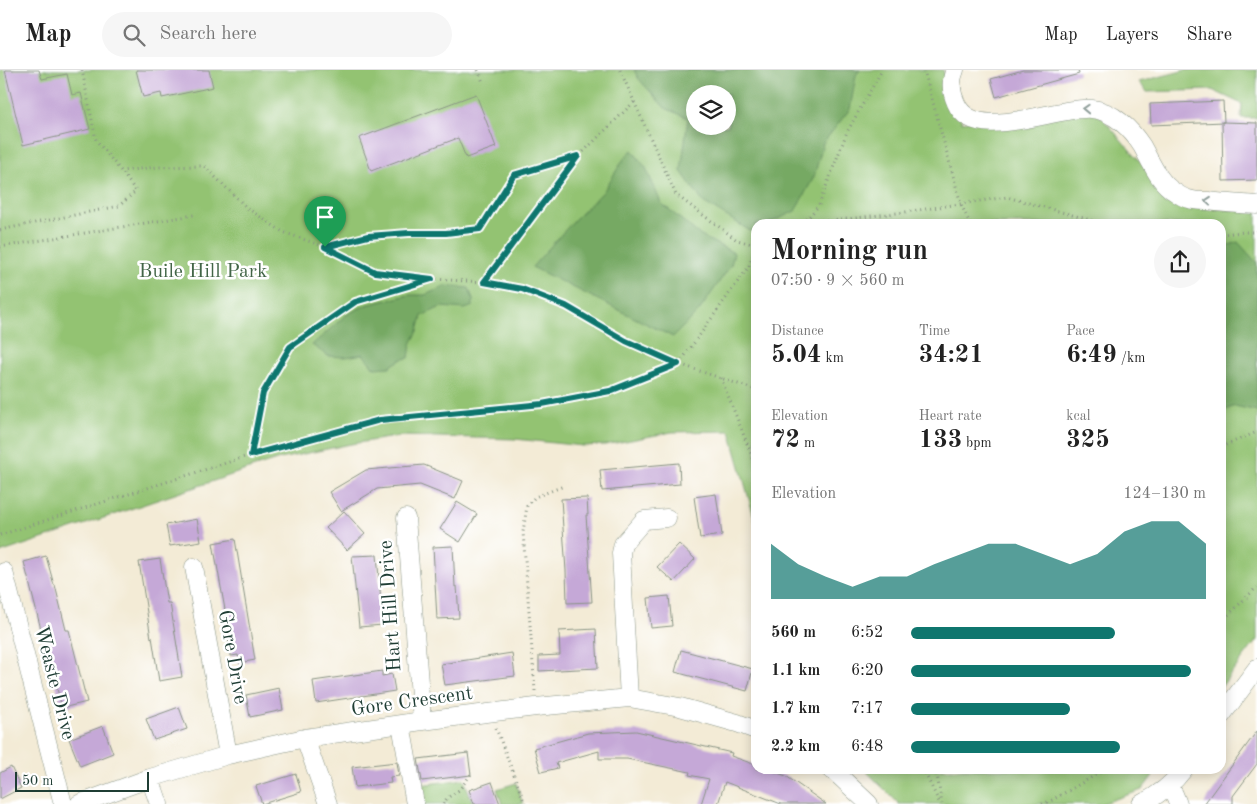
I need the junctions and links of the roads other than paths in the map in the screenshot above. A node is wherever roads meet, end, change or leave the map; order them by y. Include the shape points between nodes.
1 (955, 70) edge
2 (1257, 205) edge
3 (406, 518) dead end
4 (667, 518) dead end
5 (194, 567) dead end
6 (4, 572) dead end
7 (1257, 668) edge
8 (629, 698) junction
9 (1226, 709) edge
10 (422, 721) junction
11 (401, 724) junction
12 (751, 728) edge
13 (305, 738) junction
14 (228, 755) junction
15 (836, 774) edge
16 (1180, 774) edge
17 (150, 778) junction
18 (1168, 787) junction
19 (63, 804) edge
20 (79, 804) edge
21 (159, 804) edge
22 (328, 804) edge
23 (415, 804) edge
24 (870, 804) edge
25 (1141, 804) edge
26 (1178, 804) edge

2 -> 1 street via 1190,200 1174,192 1155,170 1130,130 1104,111 1079,109 985,123 967,116 960,111 951,87
3 - 10 street, Hart Hill Drive
4 - 8 street via 644,520 623,544 621,553
5 - 14 street, Gore Drive
6 - 19 street, Weaste Drive
7 - 9 street
8 - 10 street, Gore Crescent
8 - 12 street, Gore Crescent via 688,709
10 - 11 street, Gore Crescent
11 - 13 street, Gore Crescent
11 - 23 street
13 - 14 street, Gore Crescent
13 - 22 street
14 - 17 street, Gore Crescent
15 - 24 street
16 - 18 street
17 - 20 street, Gore Crescent
17 - 21 street
18 - 25 street
18 - 26 street

